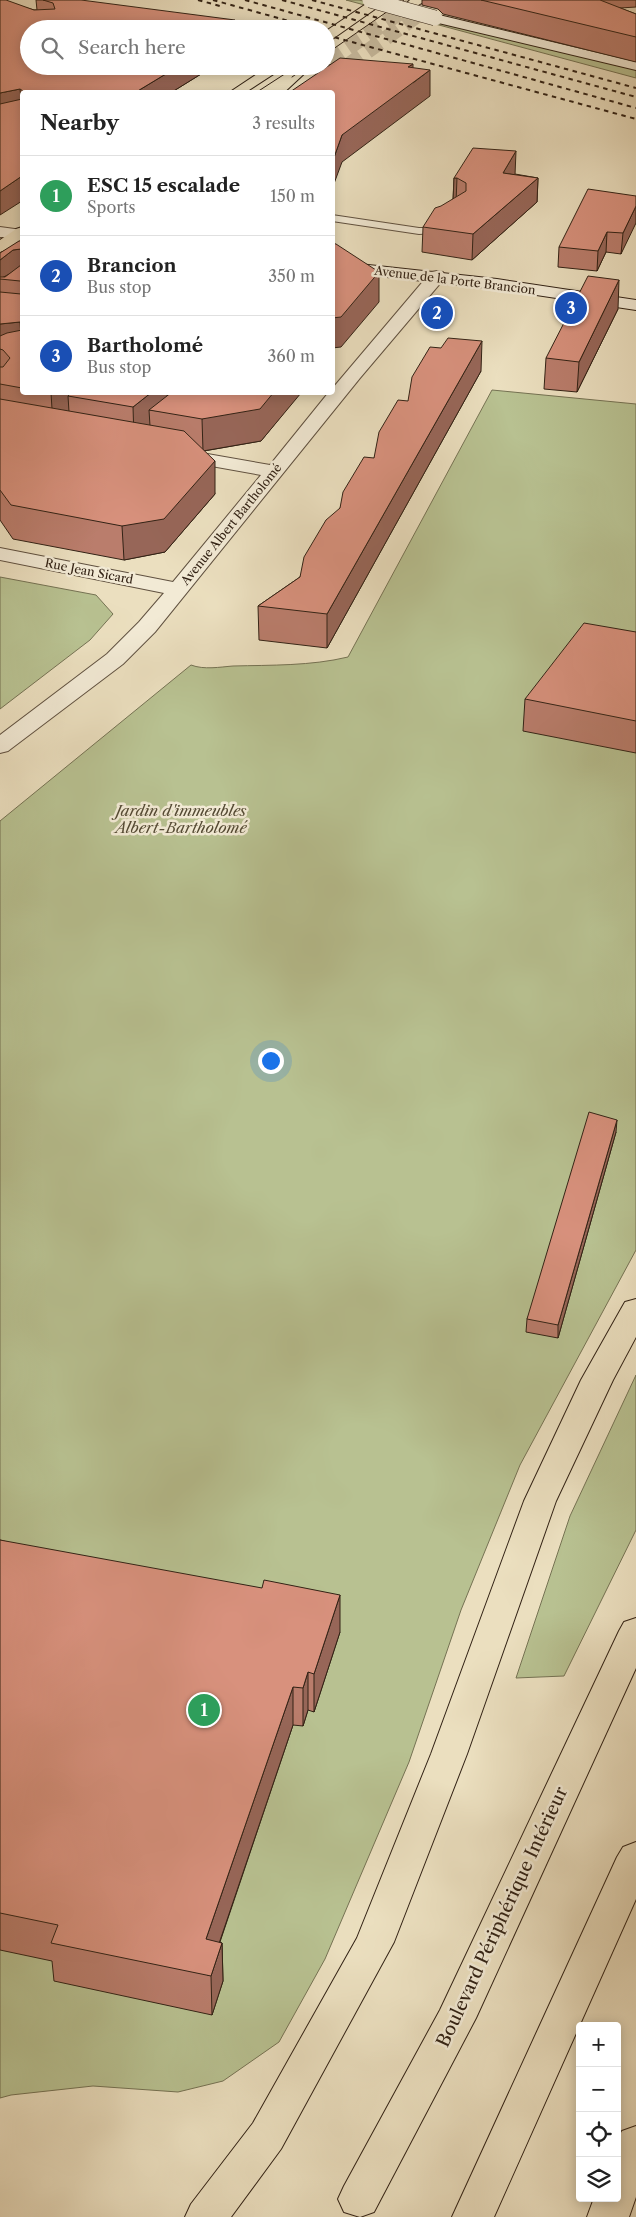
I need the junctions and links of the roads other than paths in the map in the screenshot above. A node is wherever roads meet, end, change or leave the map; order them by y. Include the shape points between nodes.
1 (368, 0) edge
2 (381, 0) edge
3 (335, 21) edge
4 (335, 31) edge
5 (636, 66) edge
6 (264, 75) edge
7 (316, 75) edge
8 (241, 90) edge
9 (296, 90) edge
10 (335, 218) edge
11 (452, 219) edge
12 (0, 232) edge
13 (20, 233) edge
14 (20, 234) edge
15 (0, 247) edge
16 (335, 267) edge
17 (437, 276) junction
18 (636, 305) edge
19 (335, 371) edge
20 (354, 374) junction
21 (162, 452) edge
22 (274, 471) junction
23 (0, 554) edge
24 (178, 589) junction
25 (0, 746) edge
26 (636, 1309) edge
27 (636, 1631) edge
28 (636, 1857) edge
29 (636, 2144) edge
30 (621, 2182) edge
31 (359, 2199) dead end
32 (614, 2202) edge
33 (206, 2217) edge
34 (473, 2217) edge
35 (608, 2217) edge

1 - 3 main road
1 - 5 street, bridge
2 - 4 main road
6 - 8 main road
7 - 9 main road
10 - 11 lane via 419,231 440,228
12 - 13 street
14 - 15 main road
16 - 17 street, Avenue de la Porte Brancion
17 - 18 street, Avenue de la Porte Brancion
17 - 20 street, Avenue Albert Bartholomé
19 - 20 street
20 - 22 street, Avenue Albert Bartholomé
21 - 22 street
22 - 24 street, Avenue Albert Bartholomé
23 - 24 street, Rue Jean Sicard
24 - 25 street, Avenue Albert Bartholomé via 115,659
26 - 33 main road via 540,1501 449,1754 375,1942 267,2136
27 - 31 main road, Boulevard Périphérique Intérieur via 456,2018
28 - 34 main road
29 - 30 main road
32 - 35 main road

